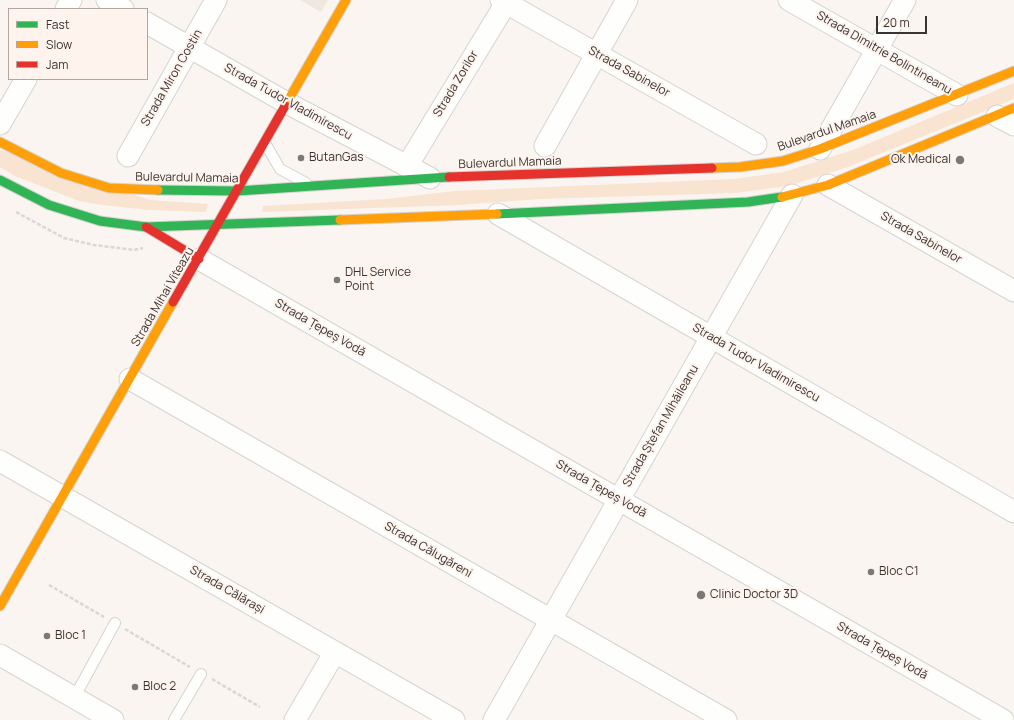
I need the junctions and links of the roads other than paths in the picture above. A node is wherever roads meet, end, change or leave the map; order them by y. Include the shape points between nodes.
1 (107, 0) edge
2 (216, 0) edge
3 (346, 0) edge
4 (627, 0) edge
5 (789, 0) edge
6 (905, 0) edge
7 (503, 1) edge
8 (121, 8) edge
9 (148, 24) edge
10 (190, 47) junction
11 (877, 50) junction
12 (597, 54) junction
13 (1014, 71) edge
14 (25, 80) edge
15 (957, 95) junction
16 (287, 103) junction
17 (1008, 116) edge
18 (0, 124) edge
19 (0, 142) edge
20 (265, 142) junction
21 (756, 144) dead end
22 (545, 146) dead end
23 (820, 149) junction
24 (128, 156) dead end
25 (407, 166) junction
26 (430, 178) junction
27 (0, 180) edge
28 (828, 185) junction
29 (313, 187) junction
30 (237, 191) junction
31 (792, 195) junction
32 (498, 214) junction
33 (217, 225) junction
34 (146, 227) junction
35 (199, 259) junction
36 (1014, 291) edge
37 (711, 337) junction
38 (130, 379) junction
39 (0, 461) edge
40 (63, 497) junction
41 (619, 500) junction
42 (1014, 512) edge
43 (0, 606) edge
44 (551, 620) junction
45 (114, 623) road end
46 (335, 652) junction
47 (0, 655) edge
48 (201, 674) road end
49 (74, 698) junction
50 (113, 720) edge
51 (174, 720) edge
52 (295, 720) edge
53 (454, 720) edge
54 (494, 720) edge
55 (726, 720) edge
56 (1003, 720) edge

1 - 8 street
2 - 10 street, Strada Miron Costin
3 - 16 main road, Strada Mihai Viteazu
4 - 12 street
5 - 11 street, Strada Dimitrie Bolintineanu
6 - 11 street
7 - 12 street, Strada Sabinelor
7 - 25 street, Strada Zorilor
9 - 10 street, Strada Tudor Vladimirescu
10 - 16 street, Strada Tudor Vladimirescu
10 - 24 street, Strada Miron Costin
11 - 15 street, Strada Dimitrie Bolintineanu
11 - 23 street
12 - 21 street, Strada Sabinelor
12 - 22 street
13 - 15 main road, Bulevardul Mamaia
14 - 18 street
15 - 23 main road, Bulevardul Mamaia
16 - 20 main road, Strada Mihai Viteazu
16 - 25 street, Strada Tudor Vladimirescu
17 - 28 main road
19 - 30 main road, Bulevardul Mamaia via 61,173 109,188
20 - 29 lane via 280,169
20 - 30 main road, Strada Mihai Viteazu
23 - 26 main road, Bulevardul Mamaia via 783,161 740,167
25 - 26 street, Strada Tudor Vladimirescu
26 - 29 main road, Bulevardul Mamaia
27 - 34 main road via 49,205 100,221
28 - 31 main road
28 - 36 street, Strada Sabinelor
29 - 30 main road, Bulevardul Mamaia
30 - 33 main road, Strada Mihai Viteazu
31 - 32 main road via 748,202
31 - 37 street, Strada Ștefan Mihăileanu
32 - 33 main road
32 - 37 street, Strada Tudor Vladimirescu
33 - 34 main road
33 - 35 main road, Strada Mihai Viteazu
34 - 35 main road
35 - 38 main road, Strada Mihai Viteazu
35 - 41 street, Strada Țepeș Vodă
37 - 41 street, Strada Ștefan Mihăileanu
37 - 42 street, Strada Tudor Vladimirescu
38 - 40 main road, Strada Mihai Viteazu
38 - 44 street, Strada Călugăreni
39 - 40 street, Strada Călărași
40 - 43 main road, Strada Mihai Viteazu
40 - 46 street, Strada Călărași
41 - 44 street, Strada Ștefan Mihăileanu
41 - 56 street, Strada Țepeș Vodă
44 - 54 street, Strada Ștefan Mihăileanu
44 - 55 street, Strada Călugăreni
45 - 49 lane
46 - 52 street
46 - 53 street, Strada Călărași
47 - 49 street
48 - 51 lane
49 - 50 street

